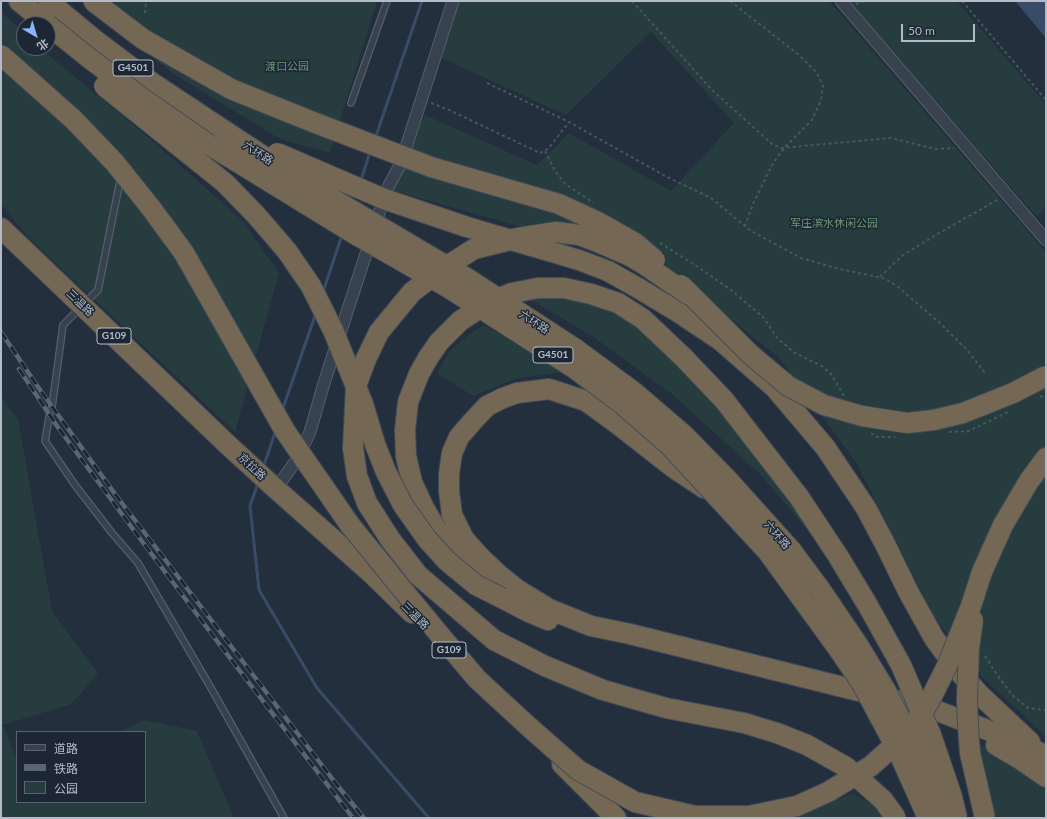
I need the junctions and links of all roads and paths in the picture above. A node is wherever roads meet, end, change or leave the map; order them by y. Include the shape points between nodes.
1 (19, 1) edge
2 (48, 1) edge
3 (93, 1) edge
4 (146, 1) edge
5 (387, 1) edge
6 (453, 1) edge
7 (632, 1) edge
8 (730, 1) edge
9 (841, 1) edge
10 (962, 1) edge
11 (145, 13) dead end
12 (33, 16) edge
13 (37, 16) edge
14 (56, 31) edge
15 (56, 41) edge
16 (1, 55) edge
17 (487, 83) dead end
18 (421, 99) junction
19 (1046, 100) edge
20 (351, 103) dead end
21 (569, 122) junction
22 (222, 129) junction
23 (785, 147) junction
24 (966, 147) junction
25 (545, 151) junction
26 (120, 182) dead end
27 (1007, 195) junction
28 (597, 204) dead end
29 (745, 226) junction
30 (1, 228) edge
31 (1046, 240) edge
32 (658, 242) dead end
33 (880, 277) junction
34 (689, 295) junction
35 (82, 306) junction
36 (985, 373) dead end
37 (1046, 376) edge
38 (1046, 395) edge
39 (1033, 400) dead end
40 (848, 401) dead end
41 (1012, 410) dead end
42 (946, 432) dead end
43 (871, 433) dead end
44 (896, 437) dead end
45 (228, 445) joint
46 (1046, 458) edge
47 (276, 489) junction
48 (716, 495) junction
49 (982, 572) junction
50 (502, 598) junction
51 (548, 614) junction
52 (985, 656) dead end
53 (1046, 710) edge
54 (1044, 756) edge
55 (1046, 777) edge
56 (284, 818) edge
57 (616, 818) edge
58 (896, 818) edge
59 (928, 818) edge
60 (946, 818) edge
61 (957, 818) edge
62 (985, 818) edge

1 - 12 highway
1 - 13 highway, 六环路 / G4501
2 - 22 highway, 六环路 / G4501 via 151,82
3 - 34 highway, bridge via 143,39 231,89 431,167 559,204 598,222 635,242 664,267
4 - 11 path
5 - 20 lane
6 - 18 street
7 - 23 path via 712,90 772,144
8 - 23 path via 799,55 817,73 823,86 821,100 812,120
9 - 24 street
10 - 19 path
14 - 48 highway, 六环路 / G4501, bridge via 142,98 208,144 353,233 449,288 574,368 622,404 670,446
15 - 50 highway, bridge via 101,84 225,183 287,251 311,286 334,330 386,472 403,505 427,539 447,561 476,585
16 - 49 highway, bridge via 74,120 115,163 151,208 184,253 285,431 350,525 477,679 578,770 635,802 695,816 749,816 797,806 828,792 871,766 901,739 929,702 946,666
17 - 21 path
18 - 25 path via 540,153
18 - 47 street via 401,163 387,189 310,432 297,460
21 - 25 path
21 - 29 path via 667,177 711,198
22 - 54 highway, bridge via 384,200 579,260 608,272 678,312 720,340 775,388 825,447 866,508 934,638 979,694
22 - 60 highway, 六环路 / G4501, bridge via 289,173 465,277 577,350 634,392 683,434 791,550 824,595 886,691 915,747
23 - 24 path via 890,138 936,149
23 - 29 path via 773,162
24 - 27 street
25 - 28 path via 555,172 565,184
26 - 35 lane via 98,290
27 - 31 street
27 - 33 path via 903,255
29 - 33 path via 801,258
30 - 35 highway, 三温路 / G109
32 - 40 path via 731,290 763,317 778,339 795,353 822,366 831,374
33 - 36 path via 898,287 941,324 968,351
34 - 37 highway, bridge via 750,355 788,386 824,405 862,416 907,423 934,420 963,413
34 - 58 highway, bridge via 630,256 579,235 556,232 474,249 444,268 412,292 379,332 356,386 353,448 357,476 367,502 390,539 418,575 494,640 603,690 666,708 744,723 808,745 846,767 883,800
35 - 45 highway, 三温路 / G109
35 - 56 lane via 63,324 45,441 75,485 138,563
38 - 39 path
41 - 42 path via 969,431
43 - 44 path via 877,437
45 - 47 highway, 京拉路 / G109
46 - 49 highway via 1003,525
47 - 57 highway, 三温路 / G109 via 388,589
48 - 51 highway, bridge via 674,468 586,401 549,389 518,393 488,406 459,437 452,453 449,491 452,515 464,539 480,557
48 - 59 highway, 六环路 / G4501, bridge via 768,552 861,682 898,750
49 - 62 highway, bridge via 969,648 967,699 970,753
50 - 51 highway via 529,612
50 - 61 highway, bridge via 469,570 442,537 424,508 412,482 406,456 408,402 419,374 439,342 460,321 487,303 512,293 538,288 564,288 618,302 643,319 724,400 799,497 842,562 901,665 931,735
51 - 54 highway via 935,710 998,734
51 - 55 highway via 589,634 904,710 964,730 1020,759
52 - 53 path via 1012,695 1028,708

